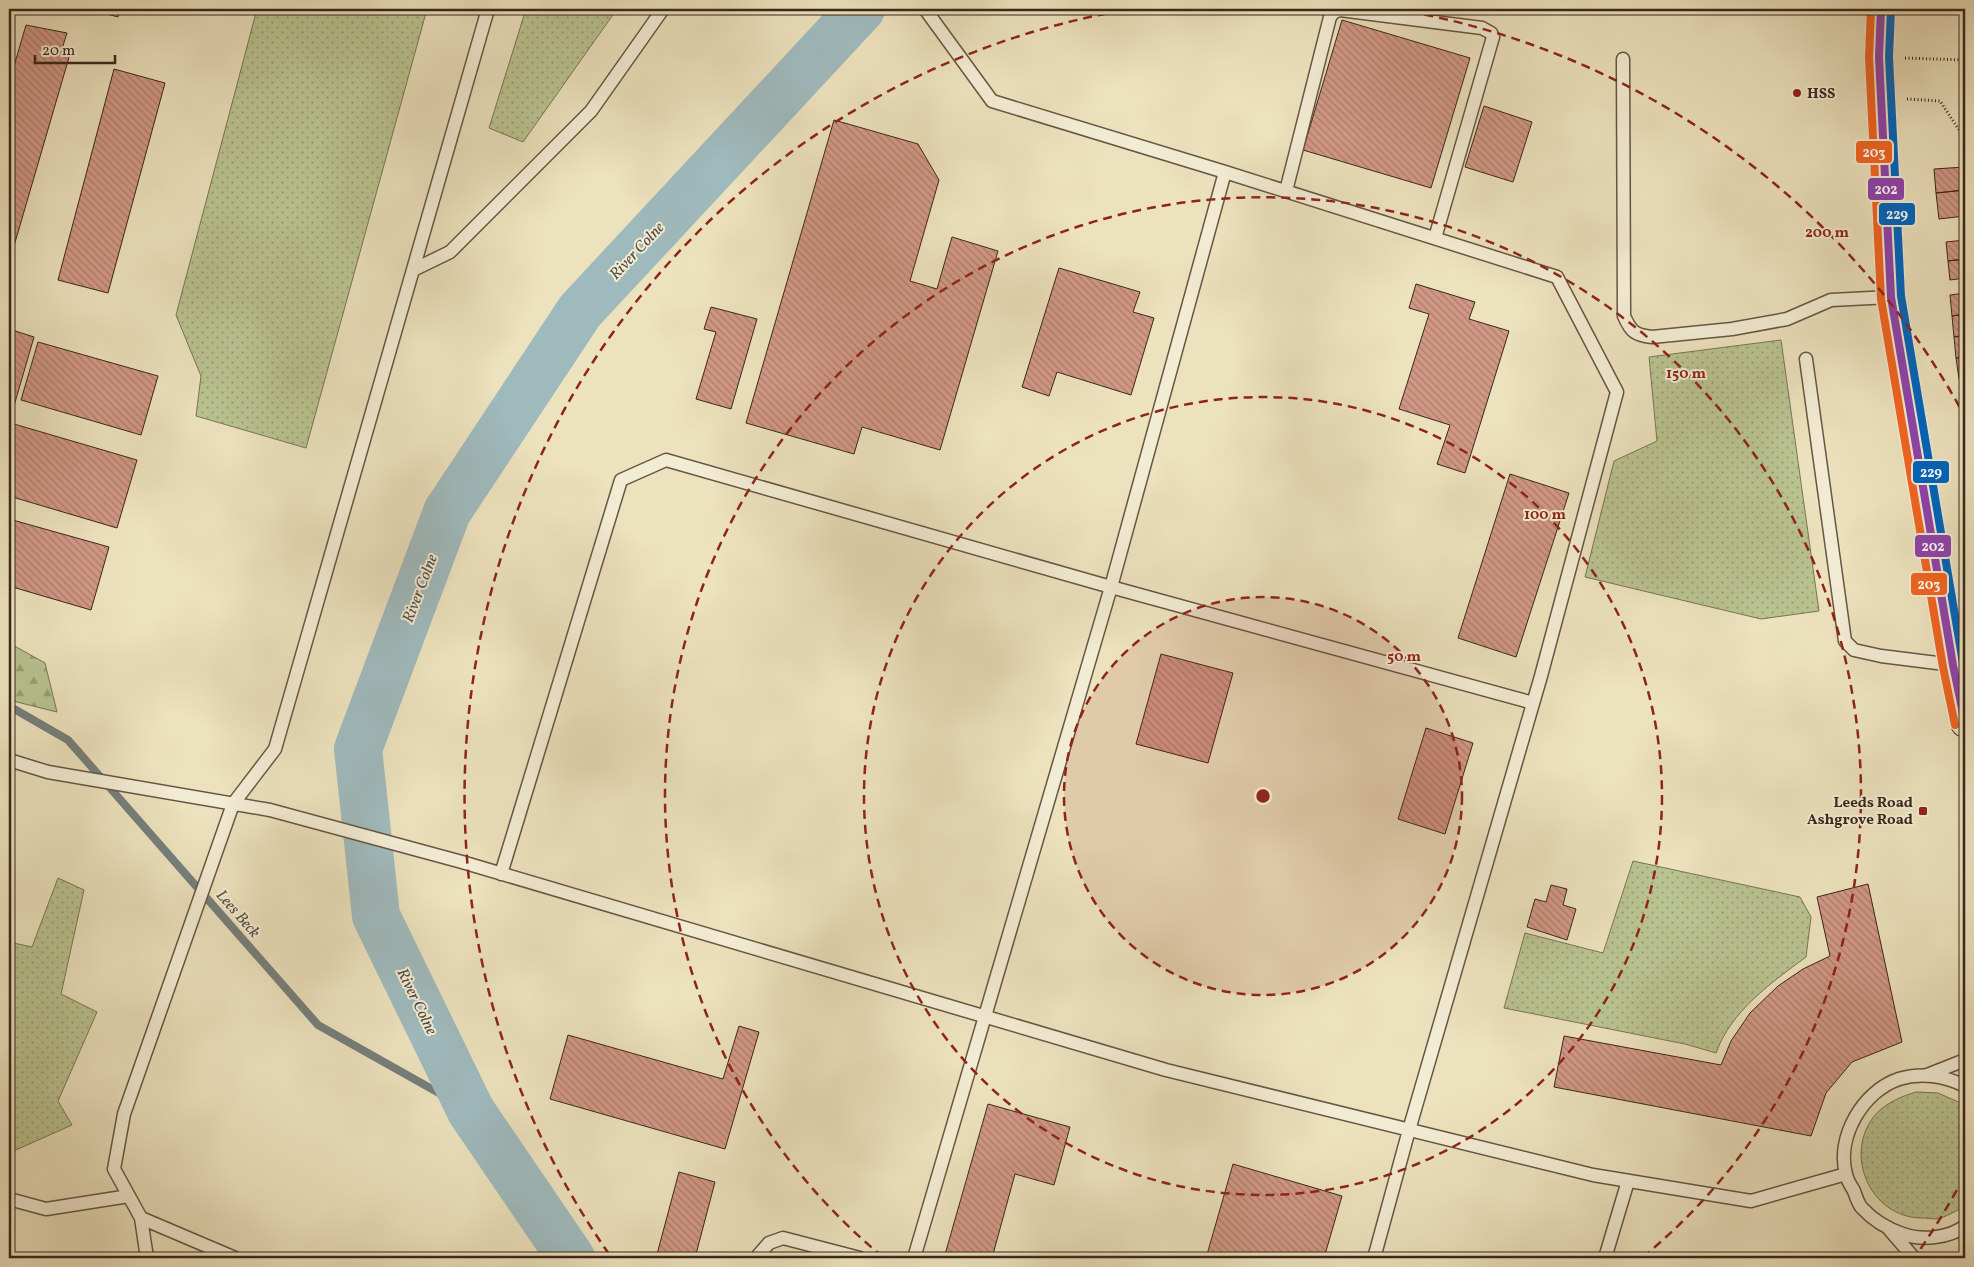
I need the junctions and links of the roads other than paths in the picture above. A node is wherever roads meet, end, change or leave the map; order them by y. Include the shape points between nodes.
1 (488, 9) edge
2 (663, 9) edge
3 (925, 9) edge
4 (1881, 9) edge
5 (1623, 59) dead end
6 (1225, 172) junction
7 (1286, 191) junction
8 (1435, 238) junction
9 (412, 270) junction
10 (1891, 296) junction
11 (1806, 359) dead end
12 (1111, 587) junction
13 (1953, 665) junction
14 (1533, 703) junction
15 (1965, 723) edge
16 (9, 760) edge
17 (234, 804) junction
18 (501, 874) junction
19 (985, 1016) junction
20 (1965, 1060) edge
21 (1926, 1075) junction
22 (1965, 1086) edge
23 (1409, 1130) junction
24 (1846, 1174) junction
25 (1628, 1181) junction
26 (129, 1196) junction
27 (9, 1199) edge
28 (140, 1218) junction
29 (1965, 1226) edge
30 (1889, 1230) junction
31 (147, 1258) edge
32 (235, 1258) edge
33 (756, 1258) edge
34 (860, 1258) edge
35 (914, 1258) edge
36 (1374, 1258) edge
37 (1606, 1258) edge
38 (1914, 1258) edge

1 - 9 lane
2 - 9 lane via 591,111 450,252
3 - 6 lane via 992,101
4 - 10 main road via 1879,57
5 - 10 lane via 1624,316 1632,332 1652,337 1732,329 1787,319 1831,300
6 - 7 lane
6 - 12 lane
7 - 8 lane
7 - 8 lane via 1330,17 1334,12 1340,10 1482,28 1493,37
8 - 14 lane via 1557,277 1617,392
9 - 17 lane via 275,749
10 - 13 main road
11 - 13 lane via 1845,641 1854,650 1880,656
12 - 14 lane
12 - 18 lane via 666,460 622,480
12 - 19 lane
13 - 15 main road
14 - 23 lane
16 - 17 lane via 48,772
17 - 18 lane via 270,810
17 - 26 lane via 124,1114 114,1169
18 - 19 lane
19 - 23 lane via 1166,1070
19 - 35 lane
20 - 21 lane
21 - 22 lane via 1954,1080
21 - 24 lane via 1899,1079 1874,1094 1853,1119 1845,1146
23 - 25 lane via 1593,1176
23 - 36 lane
24 - 25 lane via 1751,1201
24 - 30 lane via 1862,1207
25 - 37 lane
26 - 27 lane via 46,1209
26 - 28 lane
28 - 31 lane
28 - 32 lane
29 - 30 lane via 1938,1237 1910,1236
30 - 38 lane
33 - 34 lane via 769,1243 783,1238

